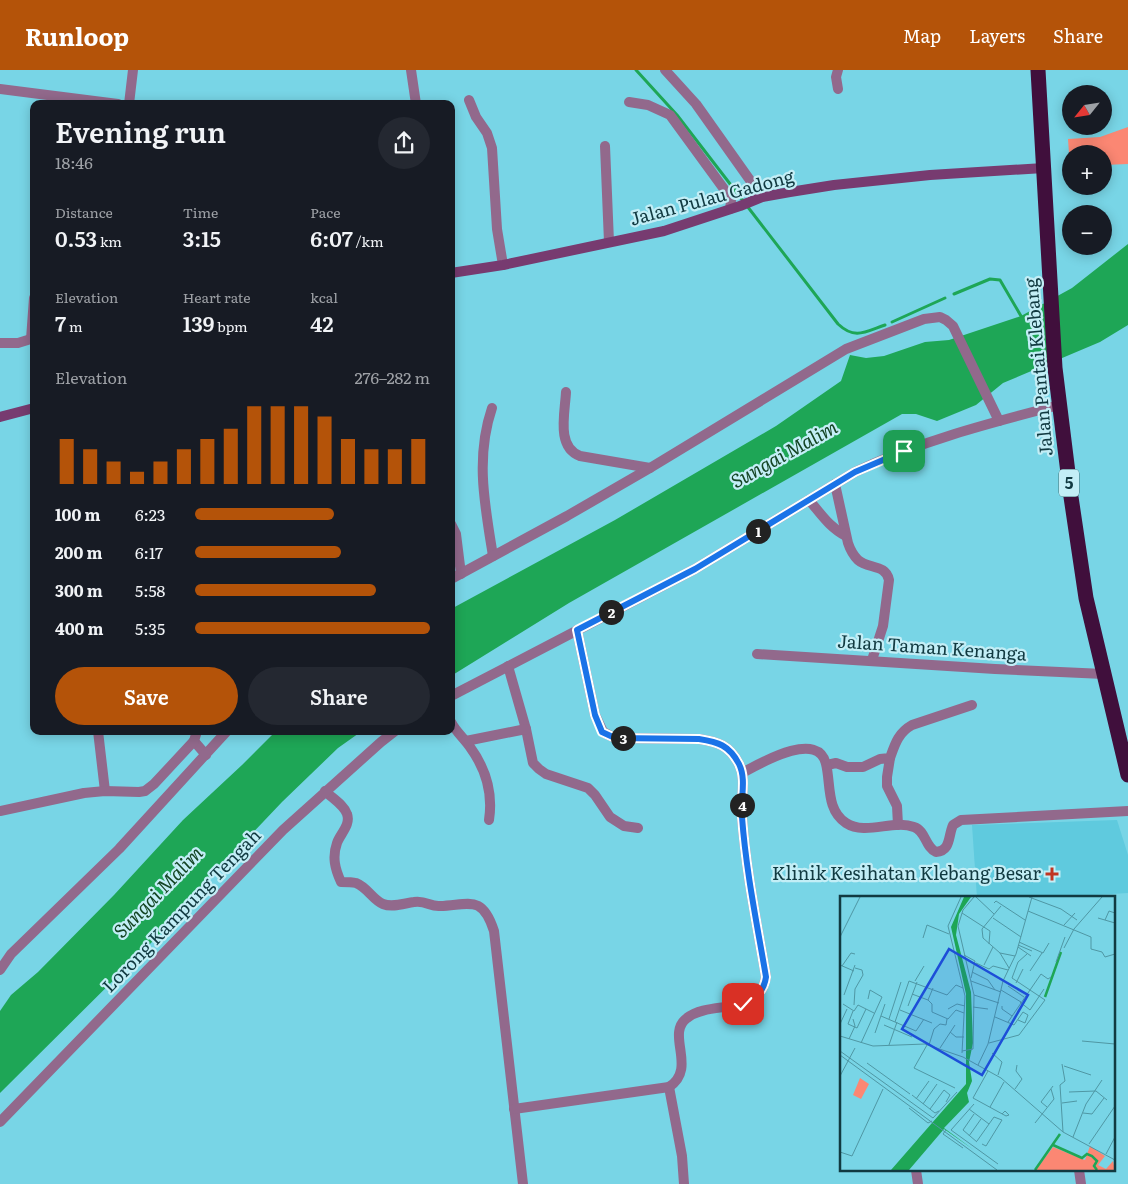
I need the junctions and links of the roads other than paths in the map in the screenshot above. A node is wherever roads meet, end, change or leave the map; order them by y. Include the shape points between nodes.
1 (133, 70) edge
2 (412, 70) edge
3 (665, 70) edge
4 (838, 70) edge
5 (1038, 70) edge
6 (838, 89) dead end
7 (0, 90) edge
8 (48, 99) edge
9 (62, 100) edge
10 (129, 100) edge
11 (416, 100) edge
12 (469, 100) dead end
13 (629, 102) dead end
14 (605, 146) dead end
15 (1044, 168) junction
16 (758, 199) junction
17 (735, 208) junction
18 (609, 242) junction
19 (503, 265) junction
20 (455, 272) edge
21 (30, 340) edge
22 (0, 343) edge
23 (566, 392) dead end
24 (1059, 405) junction
25 (492, 408) dead end
26 (30, 409) edge
27 (0, 417) edge
28 (999, 421) junction
29 (650, 468) junction
30 (835, 484) junction
31 (809, 500) junction
32 (455, 532) edge
33 (846, 536) junction
34 (493, 556) junction
35 (456, 576) edge
36 (577, 630) junction
37 (757, 654) dead end
38 (872, 660) junction
39 (508, 666) junction
40 (1104, 674) junction
41 (455, 694) edge
42 (972, 705) dead end
43 (455, 728) edge
44 (526, 729) junction
45 (98, 735) edge
46 (224, 735) edge
47 (390, 735) edge
48 (196, 736) edge
49 (466, 741) junction
50 (206, 755) junction
51 (890, 758) junction
52 (827, 765) junction
53 (742, 773) junction
54 (1128, 775) edge
55 (104, 791) junction
56 (325, 791) junction
57 (0, 811) edge
58 (1128, 811) edge
59 (489, 820) dead end
60 (898, 825) junction
61 (638, 828) dead end
62 (1, 967) edge
63 (669, 1087) junction
64 (514, 1110) junction
65 (0, 1122) edge
66 (522, 1184) edge
67 (684, 1184) edge

1 - 10 street
2 - 11 street
3 - 16 street via 696,104
4 - 6 street
5 - 15 highway, Jalan Pantai Klebang / 5
7 - 8 street
8 - 9 street
12 - 19 street via 492,148 497,229
13 - 17 street via 648,104 670,115
14 - 18 street
15 - 16 main road, Jalan Pulau Gadong via 834,185
15 - 24 highway, Jalan Pantai Klebang / 5
16 - 17 main road, Jalan Pulau Gadong
17 - 18 main road, Jalan Pulau Gadong via 664,231
18 - 19 main road, Jalan Pulau Gadong
19 - 20 main road, Jalan Pulau Gadong
21 - 22 street
23 - 29 street via 564,438 573,454
24 - 28 street
24 - 40 highway, Jalan Pantai Klebang / 5 via 1086,598
25 - 34 street via 484,438 482,478
26 - 27 main road
28 - 29 street via 953,326 946,320 932,317 846,349
28 - 30 street via 882,459
29 - 34 street
30 - 31 street
30 - 33 street
31 - 33 street via 826,522
31 - 36 street via 695,569
32 - 35 street
33 - 38 street via 858,560 884,570 888,575 883,626
34 - 35 street
36 - 39 street
36 - 53 street via 595,715 602,732 615,738 699,739 721,744 734,757
37 - 38 street, Jalan Taman Kenanga
38 - 40 street, Jalan Taman Kenanga
39 - 41 street
39 - 44 street
40 - 54 highway, Jalan Pantai Klebang / 5
42 - 51 street via 903,730
43 - 49 street
44 - 49 street
44 - 61 street via 533,762 539,770 588,788 610,817 624,826
45 - 55 street
46 - 50 street
47 - 56 street, Lorong Kampung Tengah
48 - 50 street
48 - 55 street via 145,790
49 - 59 street via 482,768 490,792
50 - 62 street via 119,849
51 - 52 street via 880,759 863,768 836,763
51 - 60 street via 887,786 897,806
52 - 53 street via 824,758 813,750 796,750 776,755
52 - 60 street via 829,794 838,815 846,823 865,828
53 - 63 street via 741,815 765,986 760,994 743,1004 698,1012 684,1019 679,1034 682,1071
55 - 57 street
56 - 64 street via 347,814 348,821 334,854 341,882 357,883 384,904 396,906 424,901 438,906 478,905 491,921
56 - 65 street, Lorong Kampung Tengah via 283,830
58 - 60 street via 961,820 953,825 944,849 936,852 918,828
63 - 64 street
63 - 67 street
64 - 66 street

